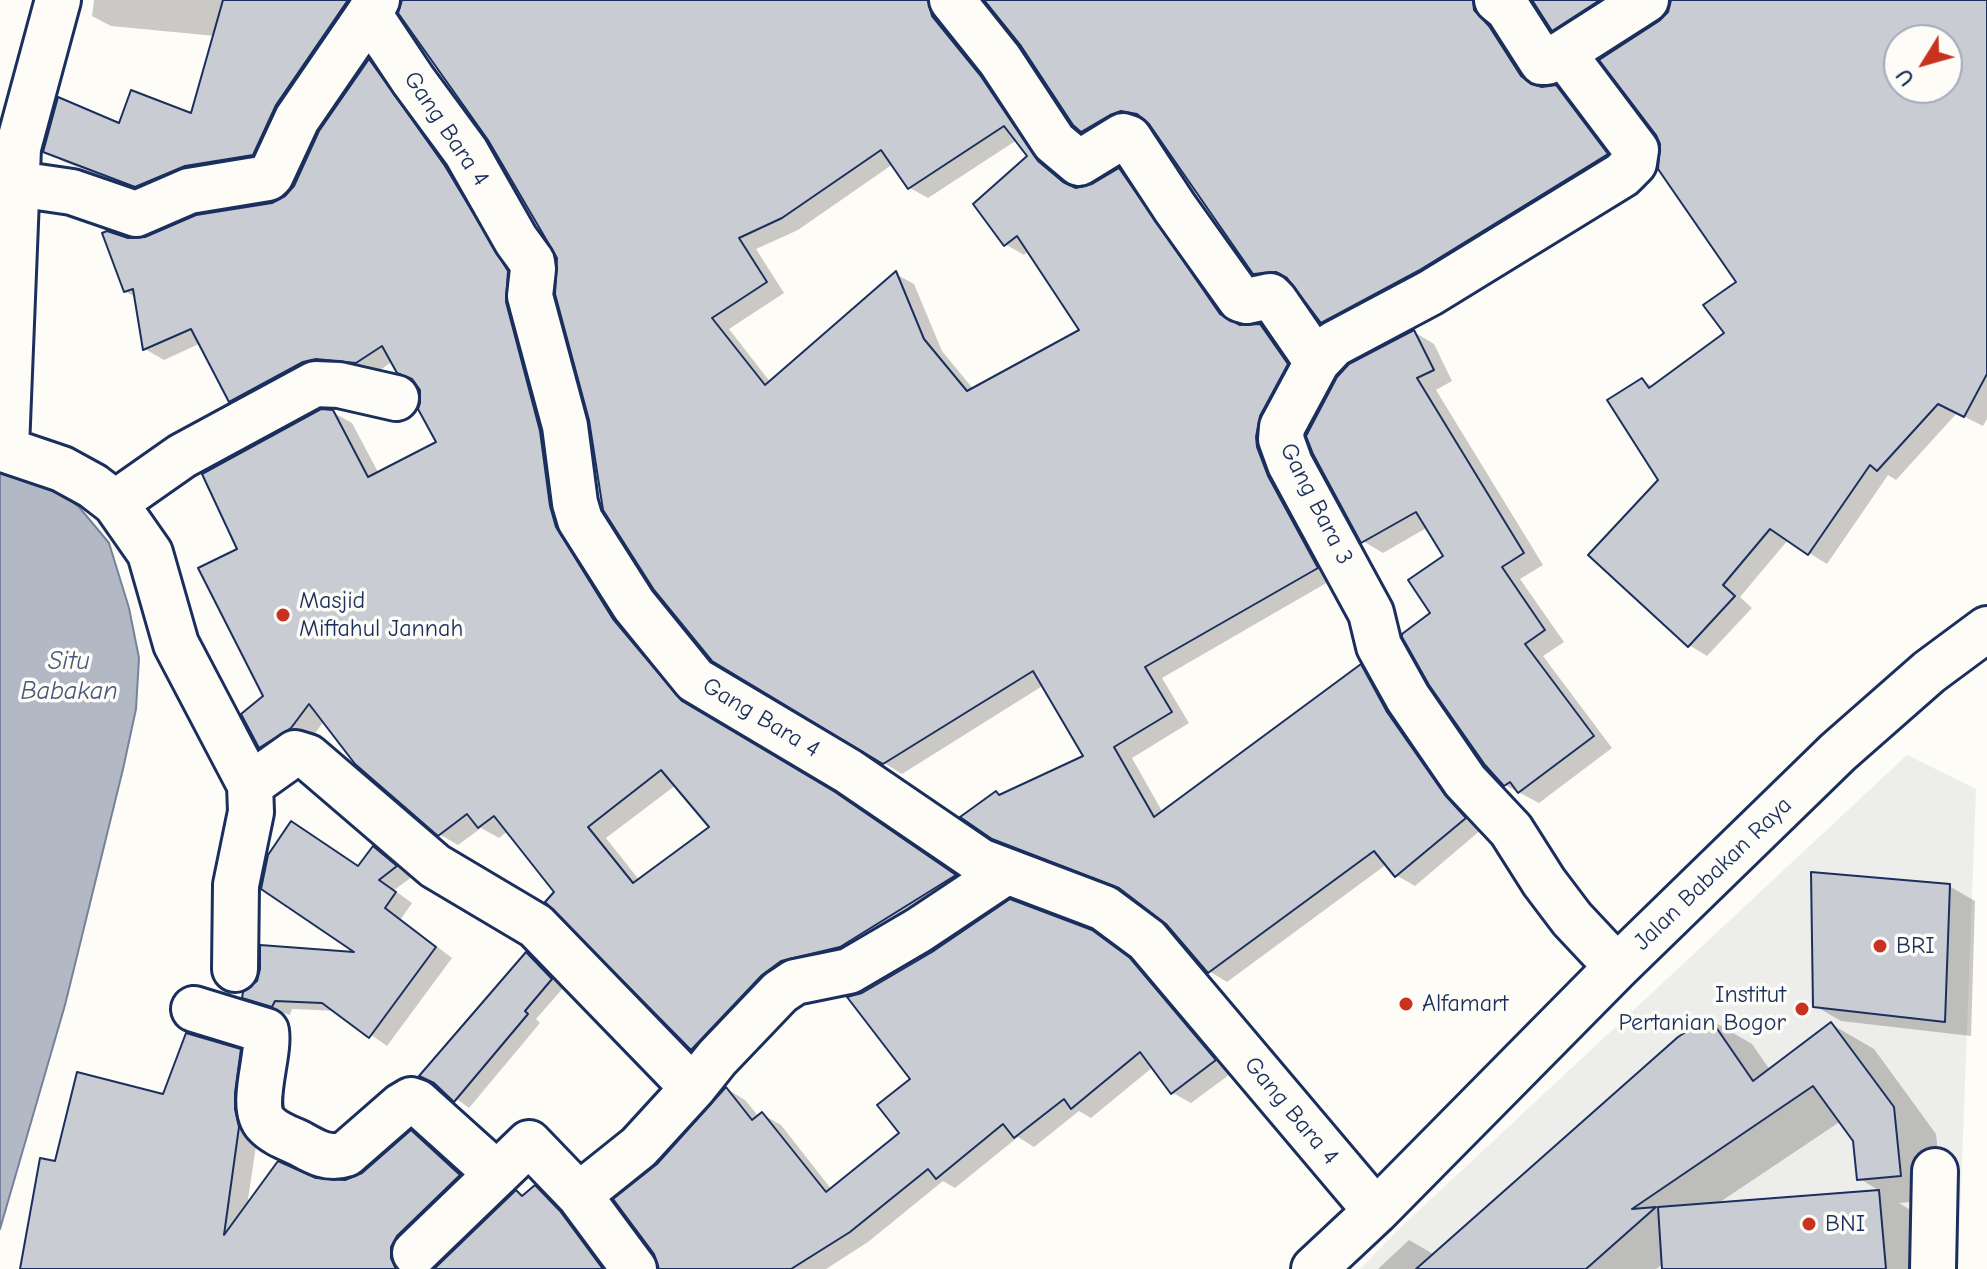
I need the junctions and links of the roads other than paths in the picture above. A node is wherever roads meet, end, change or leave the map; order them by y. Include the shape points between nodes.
1 (58, 0) edge
2 (952, 0) edge
3 (1497, 0) edge
4 (1646, 0) edge
5 (373, 7) edge
6 (1563, 53) junction
7 (17, 184) junction
8 (1317, 362) junction
9 (396, 398) dead end
10 (3, 448) edge
11 (115, 503) junction
12 (1987, 629) edge
13 (250, 785) junction
14 (1006, 872) junction
15 (1617, 967) junction
16 (235, 969) dead end
17 (194, 1009) dead end
18 (693, 1088) junction
19 (1935, 1171) dead end
20 (497, 1174) junction
21 (579, 1195) junction
22 (1376, 1211) junction
23 (415, 1253) dead end
24 (634, 1269) edge
25 (1314, 1269) edge
26 (1933, 1269) edge

1 - 7 street via 18,148
2 - 8 street via 1054,142 1079,163 1123,136 1129,138 1240,299 1270,296
3 - 6 street via 1542,62
4 - 6 street
5 - 7 street via 297,119 268,178 189,191 136,214 72,192
5 - 14 street, Gang Bara 4 via 413,80 466,152 532,262 530,296 565,426 580,520 634,605 695,680 848,771 980,861
6 - 8 street via 1636,150 1634,163 1430,293 1334,344
7 - 10 street
8 - 15 street, Gang Bara 3 via 1287,416 1281,439 1371,613 1390,670 1465,781 1511,830 1572,919
9 - 11 street via 315,384 182,456
10 - 11 street via 62,469
11 - 13 street via 150,553 176,644
12 - 15 street, Jalan Babakan Raya via 1838,752
13 - 16 street via 251,812 236,885
13 - 18 street via 295,753 308,757 435,866 536,926
14 - 18 street via 849,971 795,982 780,992
14 - 22 street, Gang Bara 4 via 1104,908 1147,940
15 - 22 street, Jalan Babakan Raya
17 - 20 street via 266,1031 259,1104 268,1127 335,1158 411,1100
18 - 21 street via 639,1147
19 - 26 street
20 - 21 street via 529,1143
20 - 23 street
21 - 24 street
22 - 25 street, Jalan Babakan Raya

